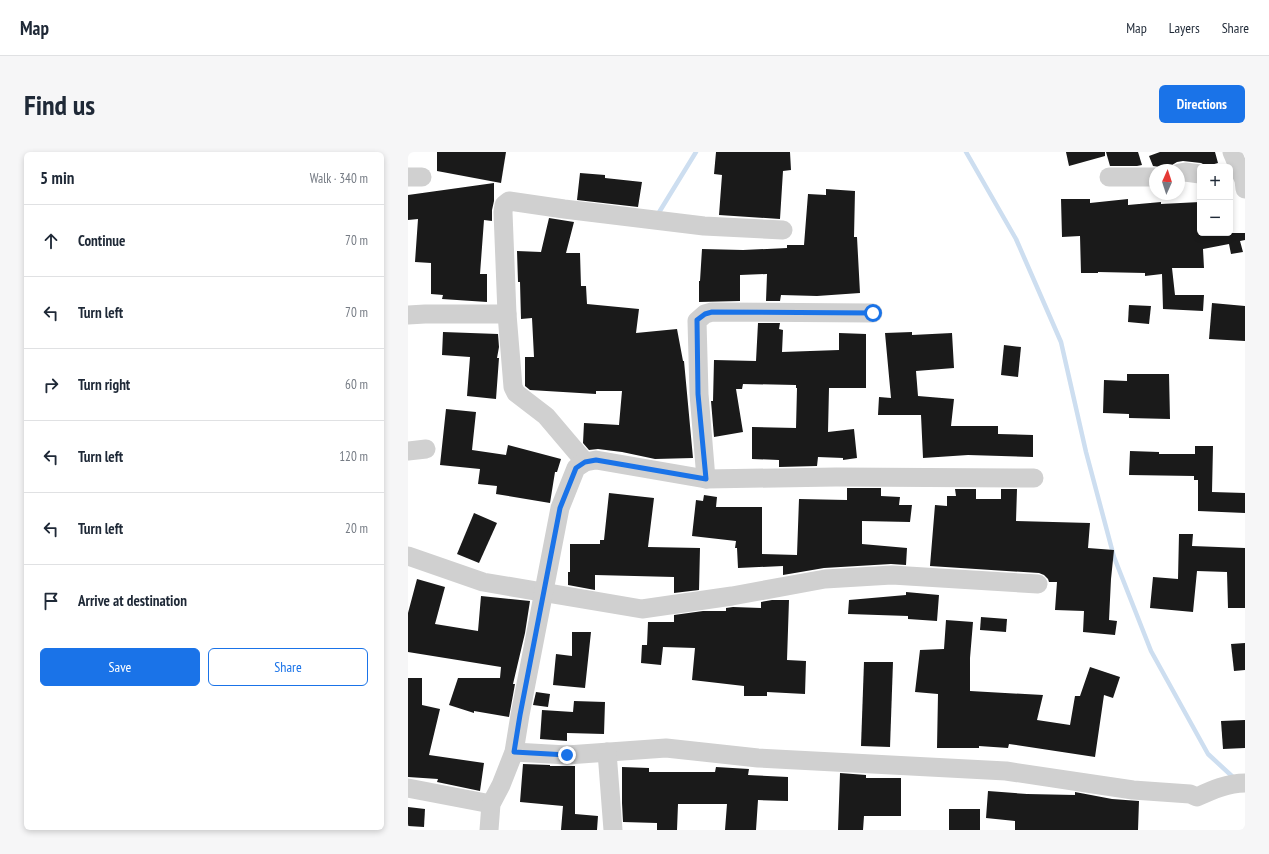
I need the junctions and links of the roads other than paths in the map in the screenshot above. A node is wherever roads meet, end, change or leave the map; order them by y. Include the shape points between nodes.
1 (1237, 157) edge
2 (1185, 172) edge
3 (1197, 174) edge
4 (1109, 177) dead end
5 (1149, 177) edge
6 (1240, 182) edge
7 (783, 230) dead end
8 (873, 313) dead end
9 (507, 314) junction
10 (408, 315) edge
11 (585, 462) junction
12 (1034, 478) dead end
13 (706, 479) junction
14 (408, 556) edge
15 (1038, 584) dead end
16 (544, 593) junction
17 (514, 752) junction
18 (607, 752) junction
19 (1245, 783) edge
20 (408, 788) edge
21 (491, 804) junction
22 (489, 830) edge
23 (614, 830) edge

1 - 6 street
2 - 3 street
4 - 5 street
7 - 9 street via 704,226 509,201 504,205 503,212
8 - 13 street via 712,312 697,320 698,394
9 - 10 street
9 - 11 street via 513,387 516,393 546,416
11 - 13 street via 596,460
11 - 16 street via 576,468 560,508
12 - 13 street
14 - 16 street via 483,582
15 - 16 street via 884,575 824,579 642,609
16 - 17 street
17 - 18 street via 567,755
17 - 21 street
18 - 19 street via 666,748 758,758 1006,771 1133,790 1190,794 1197,797 1237,783
18 - 23 street
20 - 21 street
21 - 22 street

